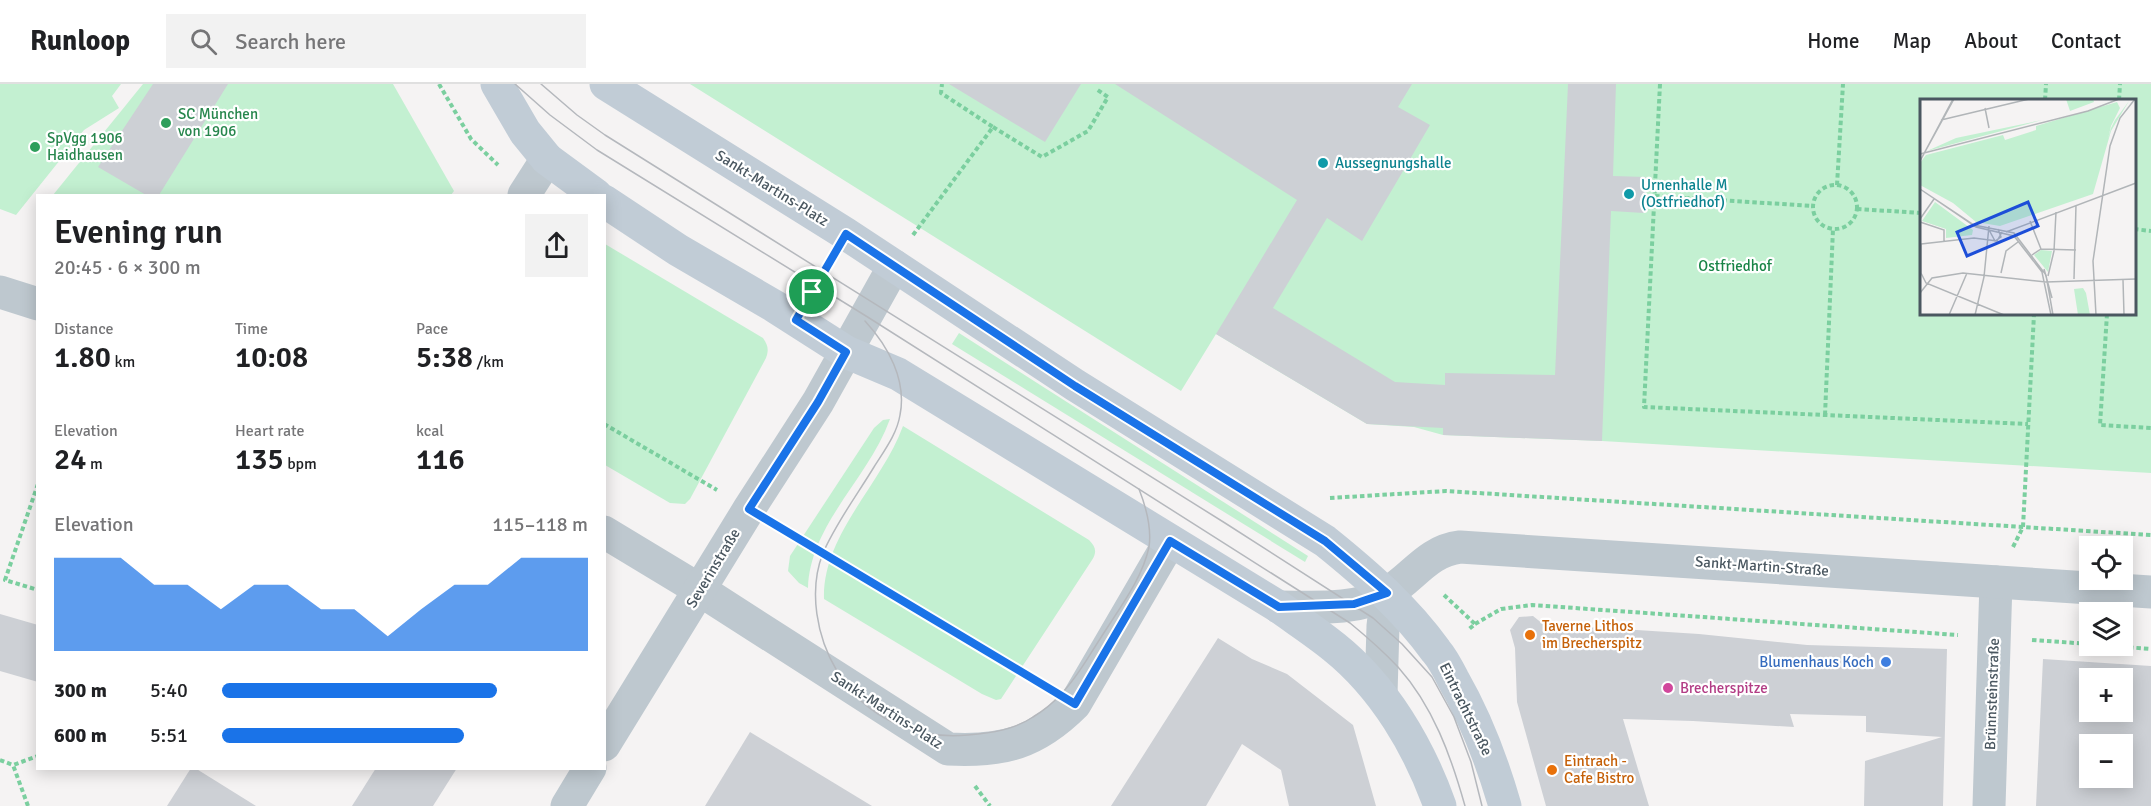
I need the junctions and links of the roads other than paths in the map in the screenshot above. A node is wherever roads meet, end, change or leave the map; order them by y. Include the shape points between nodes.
1 (497, 84) edge
2 (606, 84) edge
3 (547, 159) junction
4 (525, 194) edge
5 (595, 194) edge
6 (606, 202) edge
7 (894, 266) junction
8 (0, 292) edge
9 (36, 303) edge
10 (846, 352) junction
11 (606, 533) edge
12 (1170, 541) junction
13 (1996, 582) junction
14 (700, 590) junction
15 (2151, 592) edge
16 (1387, 593) junction
17 (1279, 607) junction
18 (1381, 694) junction
19 (606, 742) edge
20 (589, 770) edge
21 (567, 806) edge
22 (1440, 806) edge
23 (1505, 806) edge
24 (1989, 806) edge

1 - 3 main road via 525,132
2 - 7 main road, Sankt-Martins-Platz
3 - 4 street
3 - 5 main road
6 - 10 main road
7 - 10 street, Severinstraße
7 - 16 main road, Sankt-Martins-Platz via 1075,386 1325,541
8 - 9 street
10 - 12 main road via 898,374
10 - 14 street, Severinstraße
11 - 14 street
12 - 14 street, Sankt-Martins-Platz via 1075,704 1058,722 1034,736 1016,744 978,751 948,749
12 - 17 main road
13 - 15 street, Sankt-Martin-Straße
13 - 16 street, Sankt-Martin-Straße via 1460,547 1445,549
13 - 24 street, Brünnsteinstraße
14 - 19 street, Severinstraße
16 - 17 street via 1354,604
16 - 18 street
16 - 23 main road, Eintrachtstraße via 1437,652 1458,687 1480,731
17 - 18 main road via 1335,648
18 - 22 main road via 1416,751
20 - 21 street

